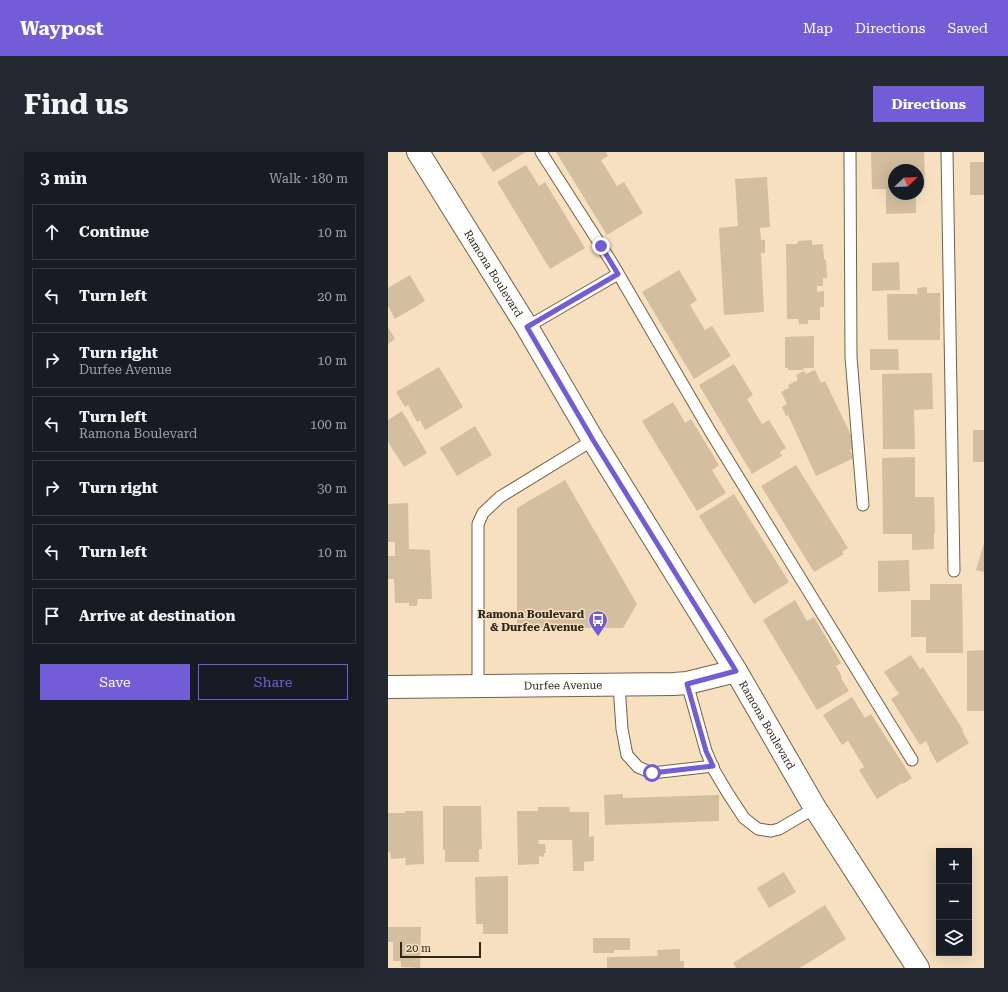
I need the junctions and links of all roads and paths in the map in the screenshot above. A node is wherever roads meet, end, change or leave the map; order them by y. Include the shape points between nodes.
1 (418, 152) edge
2 (541, 152) edge
3 (850, 152) edge
4 (947, 152) edge
5 (618, 274) junction
6 (527, 327) junction
7 (593, 440) junction
8 (863, 505) dead end
9 (954, 571) dead end
10 (736, 671) junction
11 (619, 684) junction
12 (687, 684) junction
13 (478, 686) junction
14 (388, 687) edge
15 (912, 760) dead end
16 (713, 766) junction
17 (815, 808) junction
18 (918, 968) edge

1 - 6 main road, Ramona Boulevard
2 - 5 lane
3 - 8 lane via 851,357
4 - 9 lane
5 - 6 lane
5 - 15 lane via 710,431
6 - 7 main road, Ramona Boulevard
7 - 10 main road, Ramona Boulevard
7 - 13 lane via 500,497 483,513 478,524
10 - 12 main road, Durfee Avenue
10 - 17 main road, Ramona Boulevard
11 - 12 main road, Durfee Avenue
11 - 13 main road, Durfee Avenue
11 - 16 lane via 622,729 627,755 638,767 652,773
12 - 16 lane via 706,751
13 - 14 main road, Durfee Avenue
16 - 17 lane via 744,818 758,829 771,832
17 - 18 main road, Ramona Boulevard

